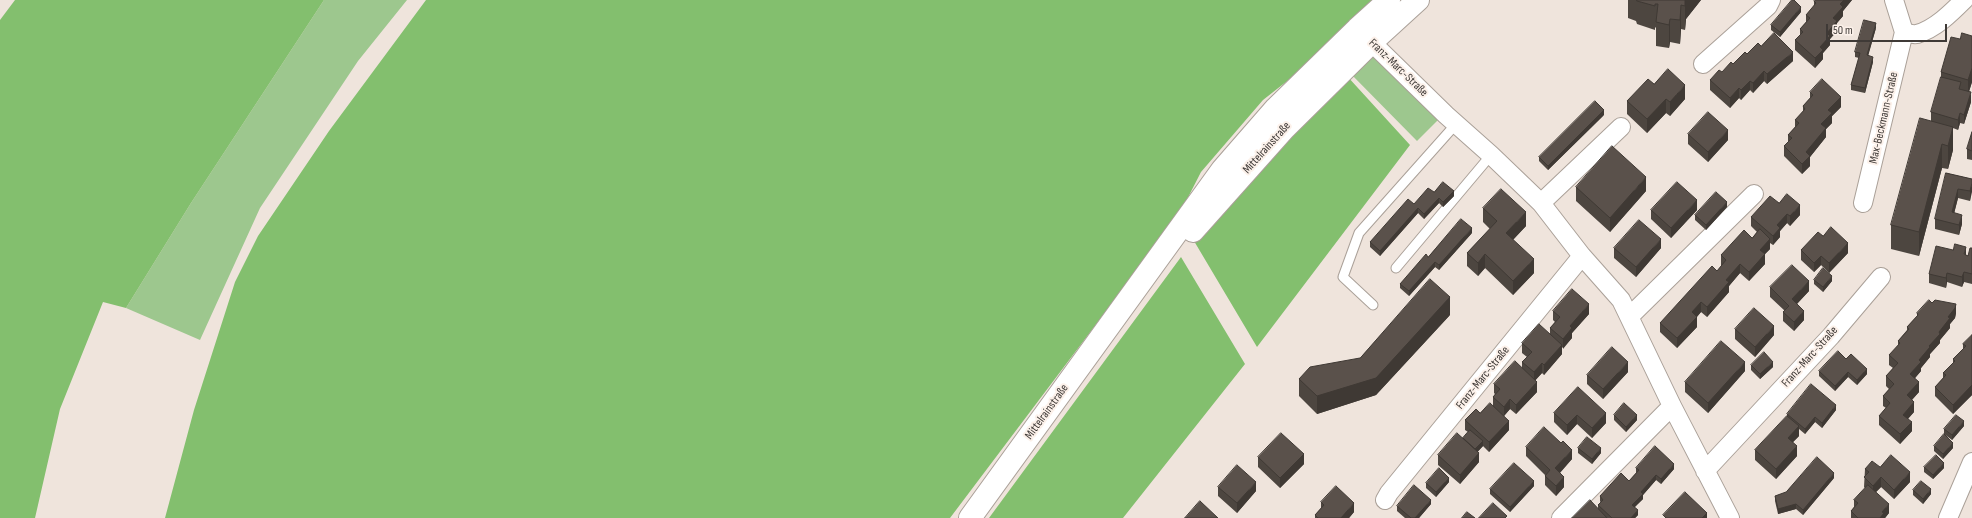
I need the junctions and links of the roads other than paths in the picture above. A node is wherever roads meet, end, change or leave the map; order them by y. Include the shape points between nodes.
1 (1389, 0) edge
2 (1418, 0) edge
3 (1771, 0) edge
4 (1894, 0) edge
5 (1964, 0) edge
6 (1904, 32) junction
7 (1364, 35) junction
8 (1703, 64) dead end
9 (1456, 124) junction
10 (1621, 127) dead end
11 (1491, 155) junction
12 (1754, 194) dead end
13 (1863, 202) dead end
14 (1541, 203) junction
15 (1582, 256) junction
16 (1396, 268) dead end
17 (1881, 277) dead end
18 (1373, 305) dead end
19 (1630, 316) junction
20 (1672, 406) junction
21 (1972, 462) edge
22 (1705, 471) junction
23 (1385, 500) dead end
24 (970, 518) edge
25 (1561, 518) edge
26 (1730, 518) edge
27 (1948, 518) edge

1 - 7 street, Mittelrainstraße
2 - 7 street, Mittelrainstraße
3 - 8 street via 1768,6
4 - 6 street
5 - 6 street via 1932,27 1916,35
6 - 13 street, Max-Beckmann-Straße
7 - 9 street, Franz-Marc-Straße
7 - 24 street, Mittelrainstraße via 1284,129 1125,306
9 - 11 street, Franz-Marc-Straße
9 - 18 lane via 1360,233 1342,277
10 - 14 street
11 - 14 street, Franz-Marc-Straße
11 - 16 lane
12 - 19 street
14 - 15 street, Franz-Marc-Straße
15 - 19 street, Franz-Marc-Straße via 1621,300
15 - 23 street, Franz-Marc-Straße via 1388,493
17 - 22 street, Franz-Marc-Straße via 1831,336
19 - 20 street, Franz-Marc-Straße
20 - 22 street, Franz-Marc-Straße
20 - 25 street
21 - 27 street
22 - 26 street, Franz-Marc-Straße

